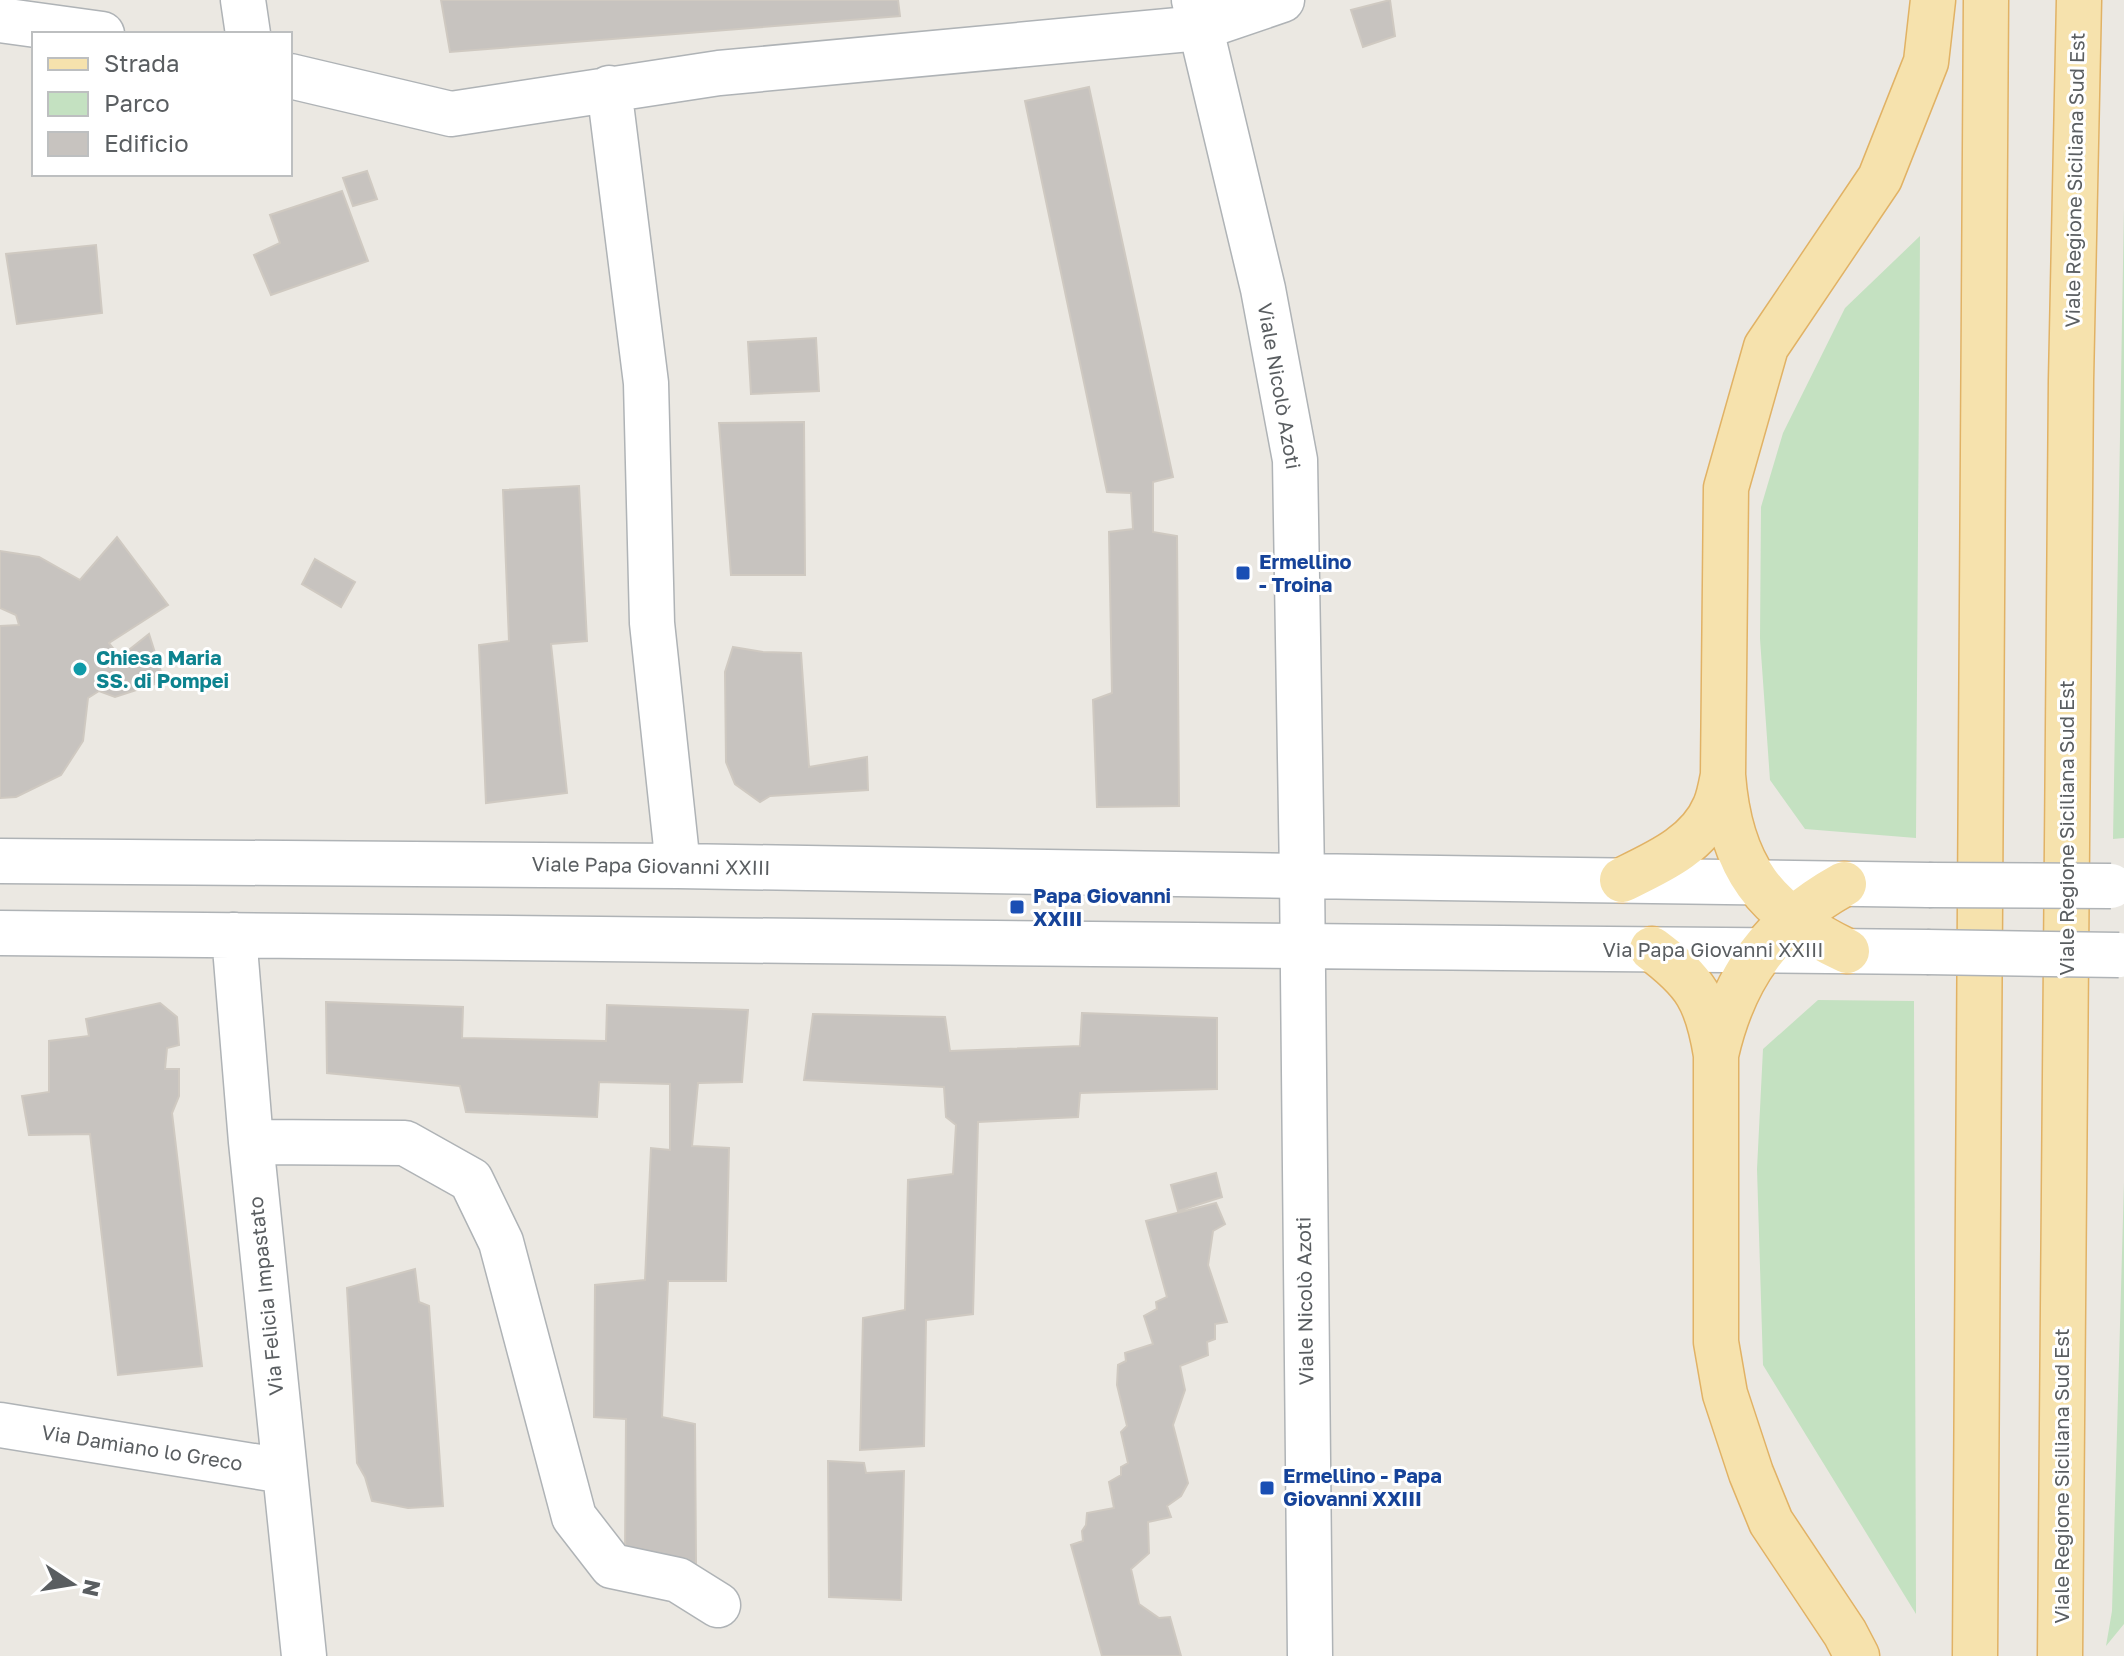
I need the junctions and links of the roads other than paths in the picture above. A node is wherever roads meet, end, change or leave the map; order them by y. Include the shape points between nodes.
1 (243, 0) edge
2 (1282, 0) edge
3 (1933, 0) edge
4 (1986, 0) edge
5 (2079, 0) edge
6 (1197, 14) edge
7 (0, 20) edge
8 (87, 32) edge
9 (248, 32) edge
10 (292, 76) edge
11 (609, 88) junction
12 (1723, 775) junction
13 (0, 861) edge
14 (678, 866) junction
15 (1302, 876) junction
16 (1622, 880) junction
17 (1756, 882) junction
18 (1844, 884) junction
19 (2118, 886) edge
20 (1791, 919) junction
21 (0, 933) edge
22 (234, 935) junction
23 (1301, 946) junction
24 (1652, 949) junction
25 (1761, 950) junction
26 (1847, 951) junction
27 (2121, 955) edge
28 (1716, 1055) junction
29 (251, 1142) junction
30 (0, 1425) edge
31 (284, 1471) junction
32 (718, 1605) dead end
33 (304, 1656) edge
34 (1310, 1656) edge
35 (1857, 1656) edge
36 (1975, 1656) edge
37 (2060, 1656) edge

1 - 9 street
2 - 6 street
3 - 12 main road via 1926,62 1880,178 1766,347 1726,488
4 - 36 main road
5 - 37 main road, Viale Regione Siciliana Sud Est via 2070,429
6 - 11 street
6 - 15 street, Viale Nicolò Azoti via 1263,289 1295,460
7 - 8 street
10 - 11 street via 451,114
11 - 14 street via 646,383 652,623
12 - 16 main road via 1714,809 1689,842
12 - 17 main road via 1732,834
13 - 14 street, Viale Papa Giovanni XXIII
14 - 15 street, Viale Papa Giovanni XXIII
15 - 16 street
15 - 23 street, Viale Nicolò Azoti
16 - 17 street
17 - 18 street
17 - 20 main road
18 - 19 street, bridge
18 - 20 main road
20 - 25 main road
20 - 26 main road
21 - 22 street
22 - 23 street
22 - 29 street, Via Felicia Impastato
23 - 24 street, Via Papa Giovanni XXIII
23 - 34 street, Viale Nicolò Azoti
24 - 25 street, Via Papa Giovanni XXIII
24 - 28 main road via 1697,991 1710,1018
25 - 26 street, Via Papa Giovanni XXIII
25 - 28 main road via 1736,991
26 - 27 street, Via Papa Giovanni XXIII, bridge
28 - 35 main road via 1716,1342 1725,1394 1771,1522
29 - 31 street, Via Felicia Impastato
29 - 32 street via 405,1143 471,1180 501,1242 574,1517 612,1566 678,1580
30 - 31 street, Via Damiano lo Greco
31 - 33 street, Via Felicia Impastato

